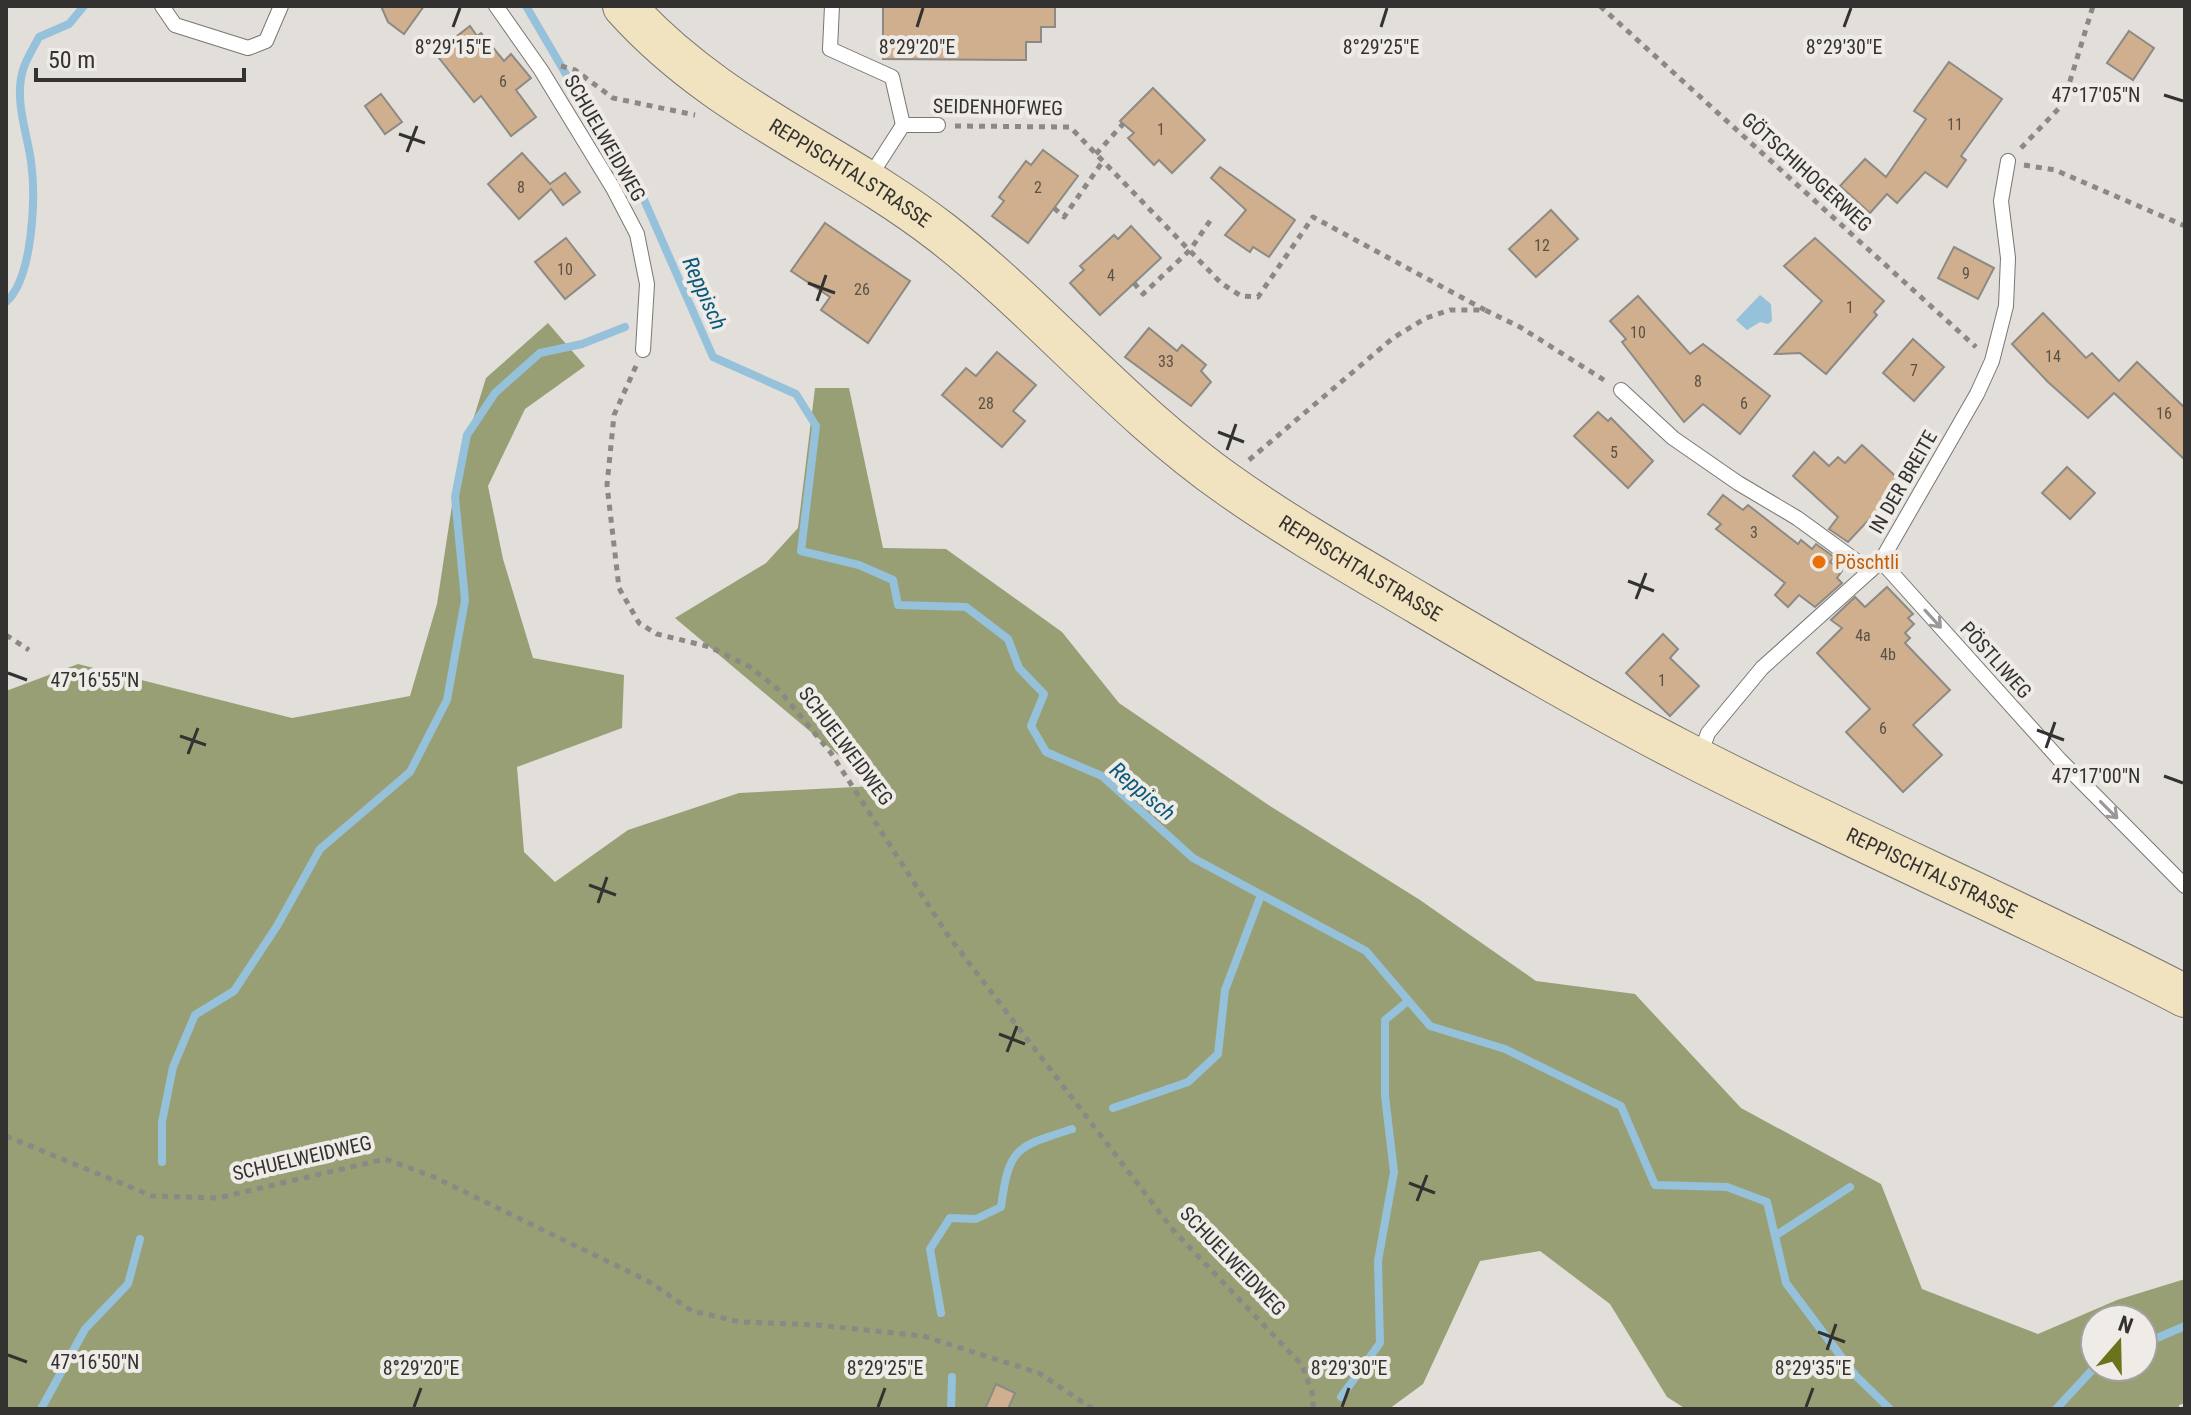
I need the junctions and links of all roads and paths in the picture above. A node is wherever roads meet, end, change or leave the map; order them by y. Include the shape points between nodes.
1 (162, 6) edge
2 (281, 6) edge
3 (496, 6) edge
4 (624, 6) edge
5 (832, 6) edge
6 (1600, 6) edge
7 (2093, 6) edge
8 (566, 67) dead end
9 (707, 116) dead end
10 (1123, 124) dead end
11 (903, 125) junction
12 (938, 125) joint
13 (1096, 154) junction
14 (1103, 161) junction
15 (2008, 161) junction
16 (866, 182) junction
17 (1054, 208) dead end
18 (1212, 218) dead end
19 (2185, 226) edge
20 (1190, 250) junction
21 (1134, 283) dead end
22 (1485, 310) junction
23 (643, 350) joint
24 (1992, 361) junction
25 (1621, 390) joint
26 (1248, 461) dead end
27 (1875, 566) junction
28 (6, 635) edge
29 (29, 650) dead end
30 (1699, 759) junction
31 (2185, 886) edge
32 (2185, 996) edge
33 (6, 1136) edge
34 (1093, 1409) edge
35 (1313, 1409) edge

1 - 2 lane via 175,25 248,48 266,41
3 - 23 lane, SCHUELWEIDWEG via 541,70 637,234 647,284
4 - 16 main road, REPPISCHTALSTRASSE via 705,82
5 - 11 lane via 830,49 892,77
6 - 24 path, GÖTSCHIHOGERWEG
7 - 15 path via 2063,104
8 - 9 path via 613,98
10 - 13 path
11 - 12 lane, SEIDENHOFWEG
11 - 16 lane
12 - 13 path, SEIDENHOFWEG via 1070,127
13 - 14 path, SEIDENHOFWEG
14 - 17 path via 1064,217
14 - 20 path, SEIDENHOFWEG
15 - 19 path via 2055,170
15 - 24 lane, IN DER BREITE via 2001,201 2008,258 2006,306
16 - 30 main road, REPPISCHTALSTRASSE via 987,270 1162,435 1227,484 1457,626
18 - 20 path
20 - 21 path via 1143,294
20 - 22 path, SEIDENHOFWEG via 1221,283 1241,296 1258,297 1313,217
22 - 25 path
22 - 26 path via 1450,310 1408,327
23 - 35 path, SCHUELWEIDWEG via 614,415 607,485 619,588 639,623 657,634 710,647 750,667 779,690 831,753 947,934 1173,1230 1302,1365
24 - 27 lane, IN DER BREITE
25 - 27 lane, PÖSTLIWEG via 1673,438
27 - 30 lane, IN DER BREITE via 1762,668 1708,733
27 -> 31 lane, PÖSTLIWEG
28 - 29 path
30 - 32 main road, REPPISCHTALSTRASSE
33 - 34 path, SCHUELWEIDWEG via 152,1196 218,1198 385,1159 434,1177 648,1281 692,1311 741,1322 923,1336 1039,1373

